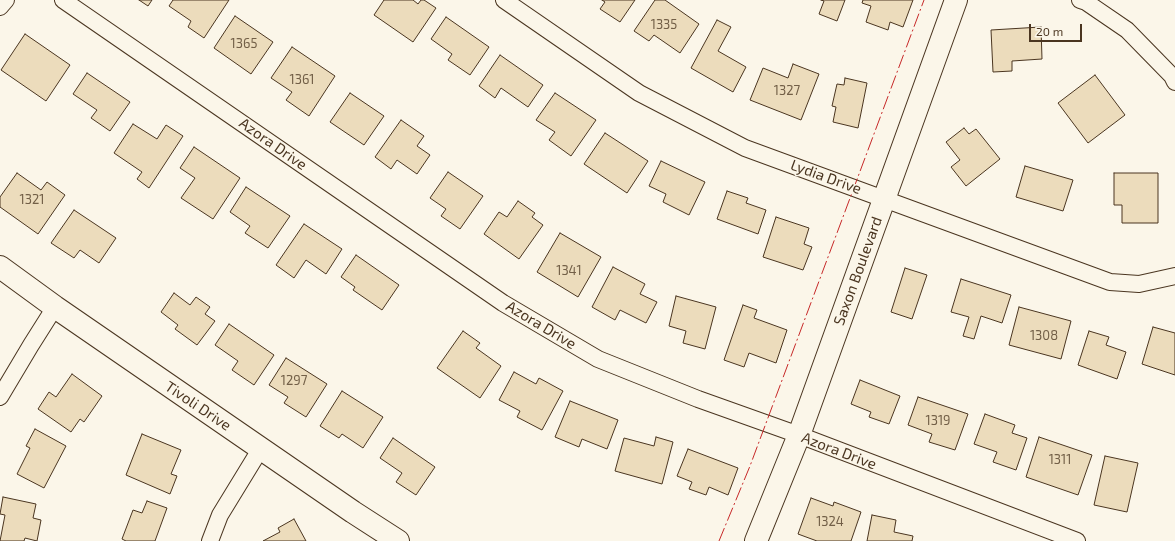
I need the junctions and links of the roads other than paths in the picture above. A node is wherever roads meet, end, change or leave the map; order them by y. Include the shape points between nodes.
1 (6, 0) edge
2 (63, 0) edge
3 (504, 0) edge
4 (956, 0) edge
5 (1080, 0) edge
6 (0, 7) edge
7 (1175, 82) edge
8 (884, 199) junction
9 (0, 267) edge
10 (1175, 276) edge
11 (55, 307) junction
12 (0, 396) edge
13 (799, 435) junction
14 (261, 448) junction
15 (210, 541) edge
16 (398, 541) edge
17 (756, 541) edge
18 (1077, 541) edge

1 - 6 street
2 - 13 street, Azora Drive via 510,307 598,359 698,399
3 - 8 street, Lydia Drive via 639,93 745,148
4 - 8 main road, Saxon Boulevard
5 - 7 street via 1127,30
8 - 10 street, Lydia Drive via 1110,282 1138,284
8 - 13 main road, Saxon Boulevard
9 - 11 main road, Tivoli Drive
11 - 12 street
11 - 14 main road, Tivoli Drive
13 - 17 main road, Saxon Boulevard
13 - 18 street, Azora Drive
14 - 15 street via 220,515
14 - 16 main road, Tivoli Drive

